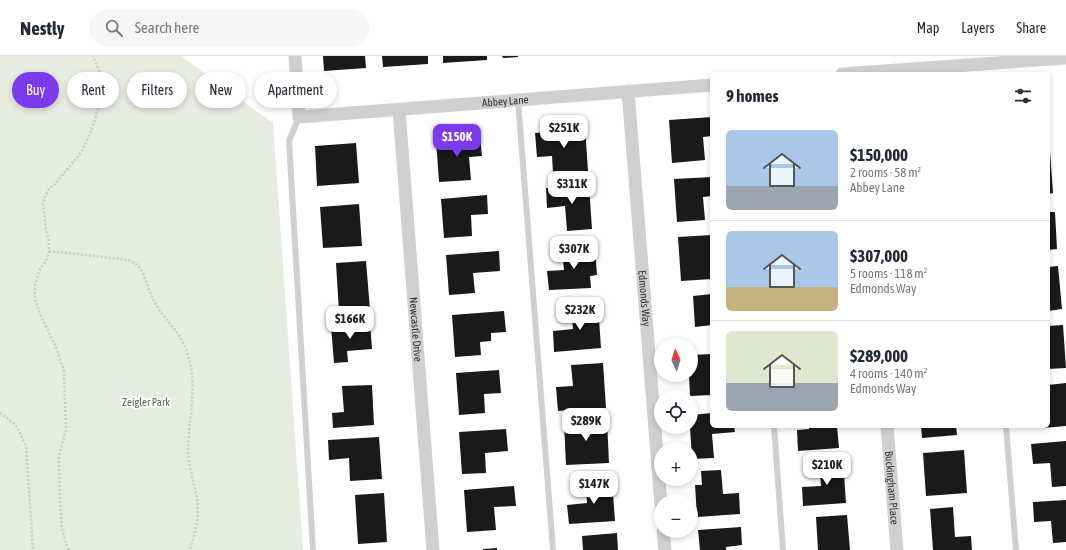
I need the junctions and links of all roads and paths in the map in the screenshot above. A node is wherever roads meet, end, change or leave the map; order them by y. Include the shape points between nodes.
1 (93, 56) edge
2 (295, 56) edge
3 (1066, 58) edge
4 (878, 72) edge
5 (710, 85) edge
6 (628, 91) junction
7 (518, 100) junction
8 (399, 110) junction
9 (299, 117) junction
10 (49, 251) junction
11 (0, 413) edge
12 (774, 428) edge
13 (887, 428) edge
14 (1006, 428) edge
15 (660, 494) edge
16 (664, 538) edge
17 (33, 550) edge
18 (68, 550) edge
19 (190, 550) edge
20 (313, 550) edge
21 (433, 550) edge
22 (553, 550) edge
23 (665, 550) edge
24 (783, 550) edge
25 (898, 550) edge
26 (1016, 550) edge

1 - 10 path via 102,78 103,94 81,153 45,196 43,204
2 - 9 street
3 - 4 street via 975,67
5 - 6 street, Abbey Lane
6 - 7 street, Abbey Lane
6 - 15 street, Edmonds Way
7 - 8 street, Abbey Lane
7 - 22 lane
8 - 9 street, Abbey Lane
8 - 21 street, Newcastle Drive
9 - 20 lane via 289,142
10 - 18 path via 35,284 35,299 64,371 66,430 59,456 60,502 62,529
10 - 19 path via 134,262 142,269 154,301 185,347 193,386 188,453 198,508 197,524
11 - 17 path via 17,427 26,446
12 - 24 lane
13 - 25 street, Buckingham Place
14 - 26 lane
16 - 23 street

